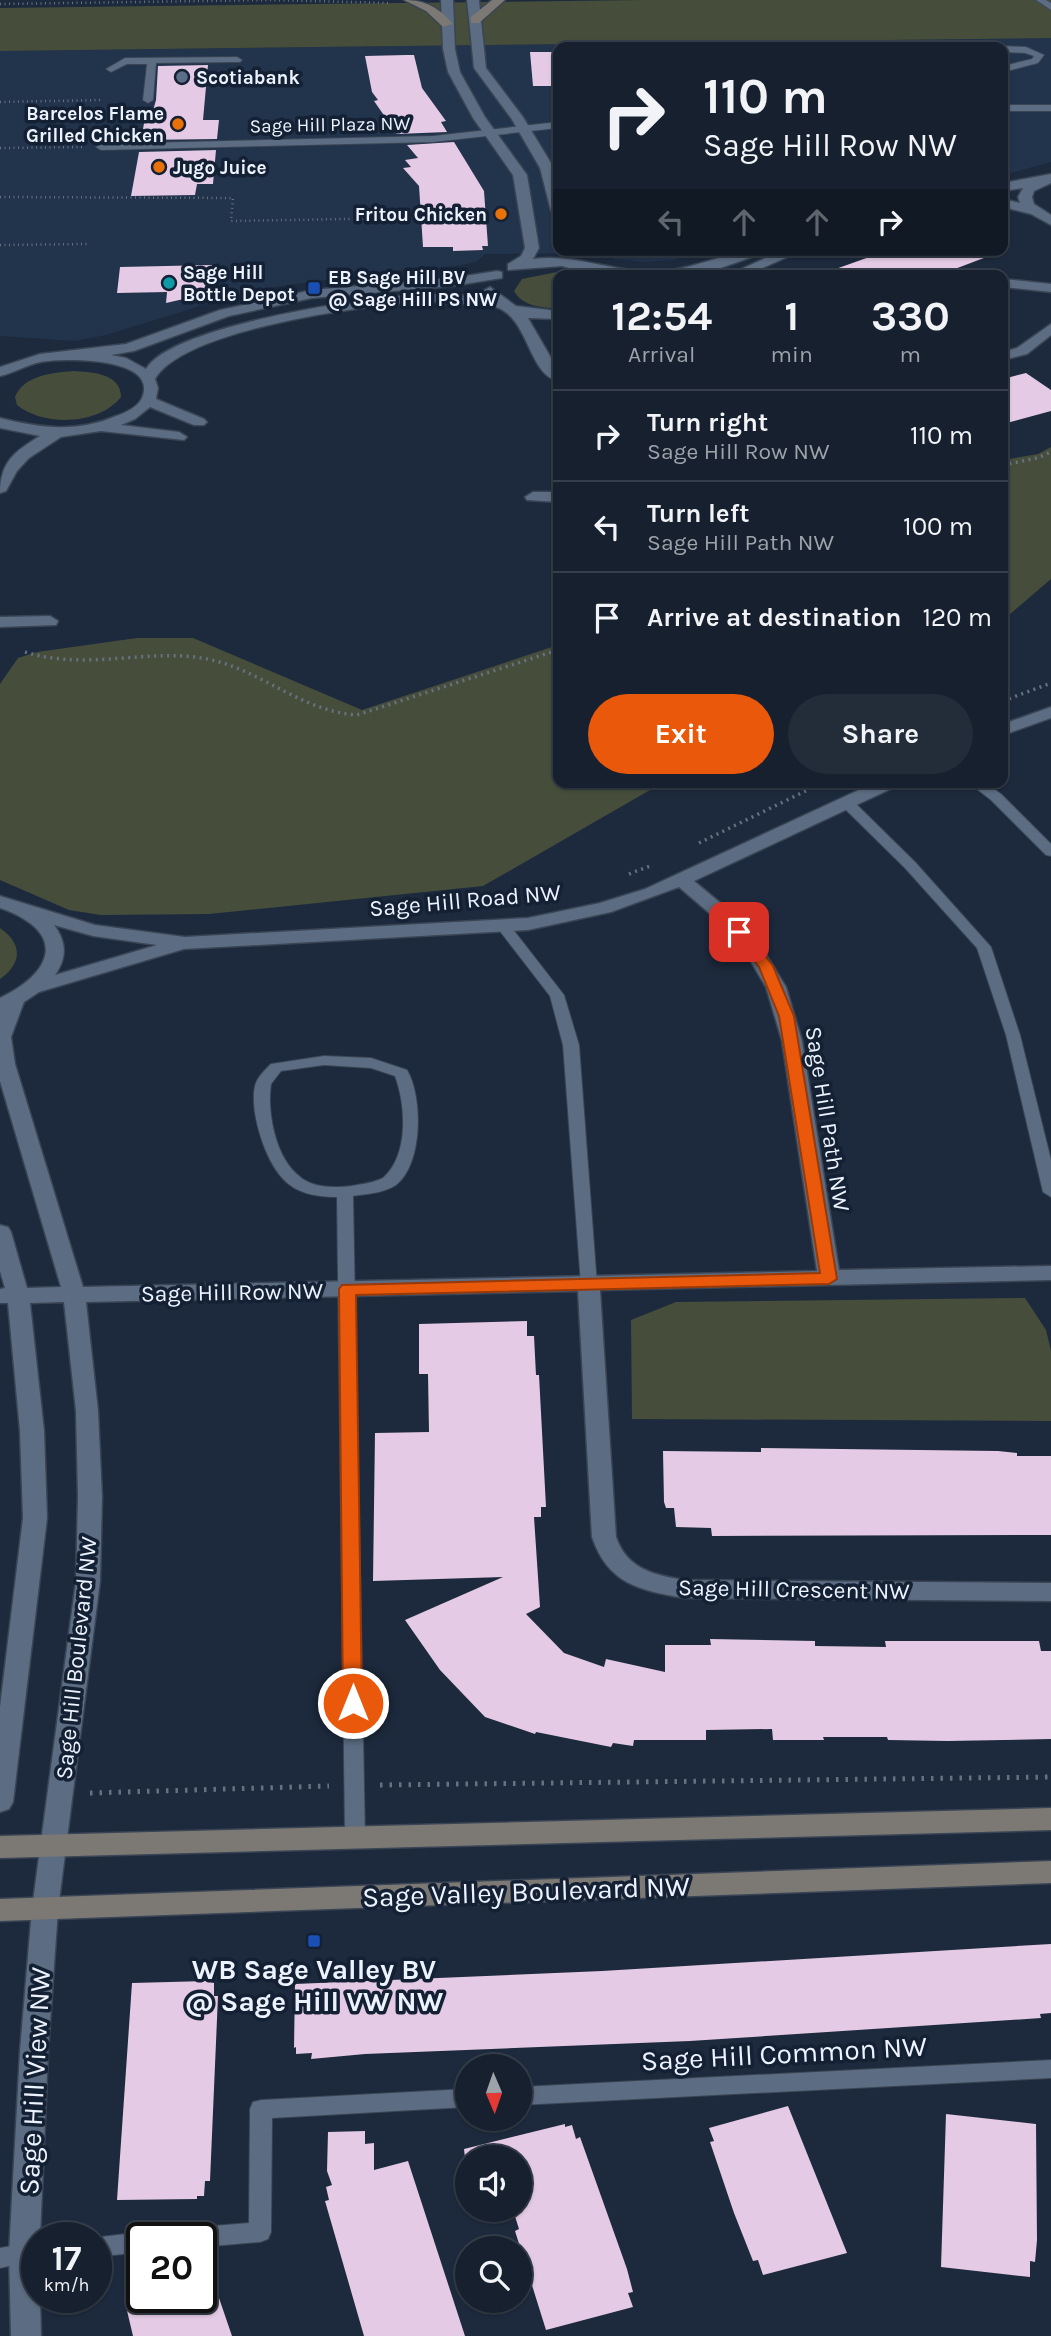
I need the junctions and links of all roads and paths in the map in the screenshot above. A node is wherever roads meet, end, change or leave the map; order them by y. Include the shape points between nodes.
1 (410, 0) edge
2 (447, 0) edge
3 (473, 0) edge
4 (499, 0) edge
5 (1040, 0) edge
6 (396, 3) dead end
7 (0, 4) edge
8 (1051, 7) edge
9 (475, 20) junction
10 (447, 24) junction
11 (1008, 49) edge
12 (237, 60) dead end
13 (152, 61) junction
14 (1008, 68) edge
15 (111, 69) dead end
16 (100, 100) dead end
17 (148, 100) dead end
18 (0, 102) edge
19 (1008, 108) edge
20 (1051, 108) edge
21 (553, 126) edge
22 (524, 129) junction
23 (489, 132) junction
24 (102, 147) joint
25 (0, 148) edge
26 (1045, 180) edge
27 (1008, 186) edge
28 (553, 191) edge
29 (0, 197) edge
30 (1008, 204) edge
31 (1032, 210) junction
32 (401, 218) dead end
33 (1051, 221) edge
34 (87, 244) dead end
35 (0, 245) edge
36 (575, 256) edge
37 (741, 256) edge
38 (781, 256) edge
39 (513, 267) junction
40 (596, 270) edge
41 (693, 270) edge
42 (745, 270) edge
43 (497, 275) junction
44 (1008, 284) edge
45 (1051, 288) edge
46 (498, 302) junction
47 (517, 311) junction
48 (553, 315) edge
49 (1051, 328) edge
50 (81, 355) junction
51 (1008, 355) edge
52 (0, 356) edge
53 (42, 358) junction
54 (0, 372) edge
55 (553, 373) edge
56 (148, 378) junction
57 (148, 401) junction
58 (199, 422) dead end
59 (0, 423) edge
60 (101, 427) junction
61 (58, 433) junction
62 (179, 437) dead end
63 (1051, 452) edge
64 (1008, 463) edge
65 (0, 488) edge
66 (553, 496) edge
67 (533, 497) dead end
68 (50, 621) dead end
69 (0, 622) edge
70 (25, 652) dead end
71 (553, 652) edge
72 (1051, 683) edge
73 (1008, 699) edge
74 (1051, 712) edge
75 (1008, 728) edge
76 (812, 788) edge
77 (878, 788) edge
78 (983, 788) edge
79 (847, 803) junction
80 (690, 847) dead end
81 (1051, 852) edge
82 (659, 862) dead end
83 (620, 878) dead end
84 (682, 880) junction
85 (1, 901) edge
86 (27, 911) junction
87 (503, 926) junction
88 (185, 943) junction
89 (16, 998) edge
90 (345, 1192) junction
91 (1051, 1192) edge
92 (0, 1232) edge
93 (1051, 1273) edge
94 (829, 1279) junction
95 (589, 1284) junction
96 (348, 1289) junction
97 (74, 1295) junction
98 (9, 1296) edge
99 (1051, 1592) edge
100 (1051, 1777) edge
101 (354, 1786) junction
102 (62, 1794) junction
103 (0, 1802) edge
104 (1051, 1819) edge
105 (355, 1838) junction
106 (55, 1846) junction
107 (0, 1847) edge
108 (1051, 1872) edge
109 (45, 1909) junction
110 (0, 1910) edge
111 (1051, 2069) edge
112 (532, 2095) edge
113 (455, 2099) edge
114 (217, 2236) edge
115 (20, 2254) edge
116 (26, 2336) edge

1 - 10 street
2 - 10 street
3 - 9 street
4 - 9 street
5 - 8 lane
6 - 7 path
9 - 22 street via 480,68
10 - 23 street via 454,72
11 - 14 lane via 1039,55 1035,61
12 - 13 lane
13 - 15 lane via 125,61
13 - 17 lane
16 - 18 path
19 - 20 lane
21 - 22 lane, Sage Hill Plaza NW
22 - 23 lane, Sage Hill Plaza NW
22 - 28 street via 547,168
23 - 24 lane, Sage Hill Plaza NW via 433,139
23 - 39 street via 520,176 532,248 527,258
24 - 25 path
26 - 27 street
26 - 31 street via 1029,189 1025,197
29 - 32 path via 233,198 231,221
30 - 31 street
31 - 33 street
34 - 35 path
36 - 40 street
37 - 41 street
38 - 42 street
39 - 40 street via 549,262
39 - 43 street
43 - 46 street via 489,288
43 - 50 street via 312,294 225,313 129,348
44 - 45 street
46 - 47 street
46 - 56 street via 427,299 324,310 238,328 156,364
47 - 48 street
47 - 55 street
49 - 51 street via 1022,351
50 - 53 street
50 - 56 street via 122,362
52 - 53 street
53 - 54 street
56 - 57 street via 152,389
57 - 58 street
57 - 60 street via 130,416
59 - 61 street
60 - 61 street
60 - 62 street
61 - 65 street via 18,457
63 - 64 path
66 - 67 street
68 - 69 street
70 - 71 path via 41,659 213,660 321,709 357,715
72 - 73 path
74 - 75 street
76 - 80 path
77 - 79 street, Sage Hill Road NW
78 - 81 lane
79 - 84 street, Sage Hill Road NW
79 - 91 lane via 984,947 1013,1035
82 - 83 path
84 - 87 street, Sage Hill Road NW via 604,908
84 - 94 street, Sage Hill Path NW via 750,944 780,996 792,1041
85 - 86 street, Sage Hill Road NW
86 - 88 street, Sage Hill Road NW via 93,930
86 - 89 street, Sage Hill Boulevard NW via 45,922 56,954 50,972
87 - 88 street, Sage Hill Road NW
87 - 95 lane via 557,995 571,1045
88 - 89 street, Sage Hill Road NW
89 - 97 street, Sage Hill Boulevard NW via 1,1037 5,1064
90 - 90 lane via 389,1182 402,1169 408,1153 408,1084 402,1073 382,1063 349,1058 276,1067 264,1081 260,1103 271,1146 291,1180 317,1192
90 - 96 lane
92 - 98 street
93 - 94 street, Sage Hill Row NW
94 - 95 street, Sage Hill Row NW
95 - 96 street, Sage Hill Row NW
95 - 99 street, Sage Hill Crescent NW via 604,1536 607,1550 627,1574 684,1589
96 - 97 street, Sage Hill Row NW
96 - 101 lane
97 - 98 street, Sage Hill Row NW
97 - 102 street, Sage Hill Boulevard NW via 87,1411 88,1581
98 - 103 street via 32,1431 35,1518
100 - 101 path
101 - 102 path
101 - 105 lane
102 - 106 street, Sage Hill Boulevard NW
104 - 105 street
105 - 106 street
106 - 107 street
106 - 109 street, Sage Hill Boulevard NW
108 - 109 street, Sage Valley Boulevard NW
109 - 110 street, Sage Valley Boulevard NW
109 - 115 street, Sage Hill View NW
111 - 112 lane, Sage Hill Common NW
113 - 114 lane via 261,2109 260,2232
115 - 116 street, Sage Hill View NW

